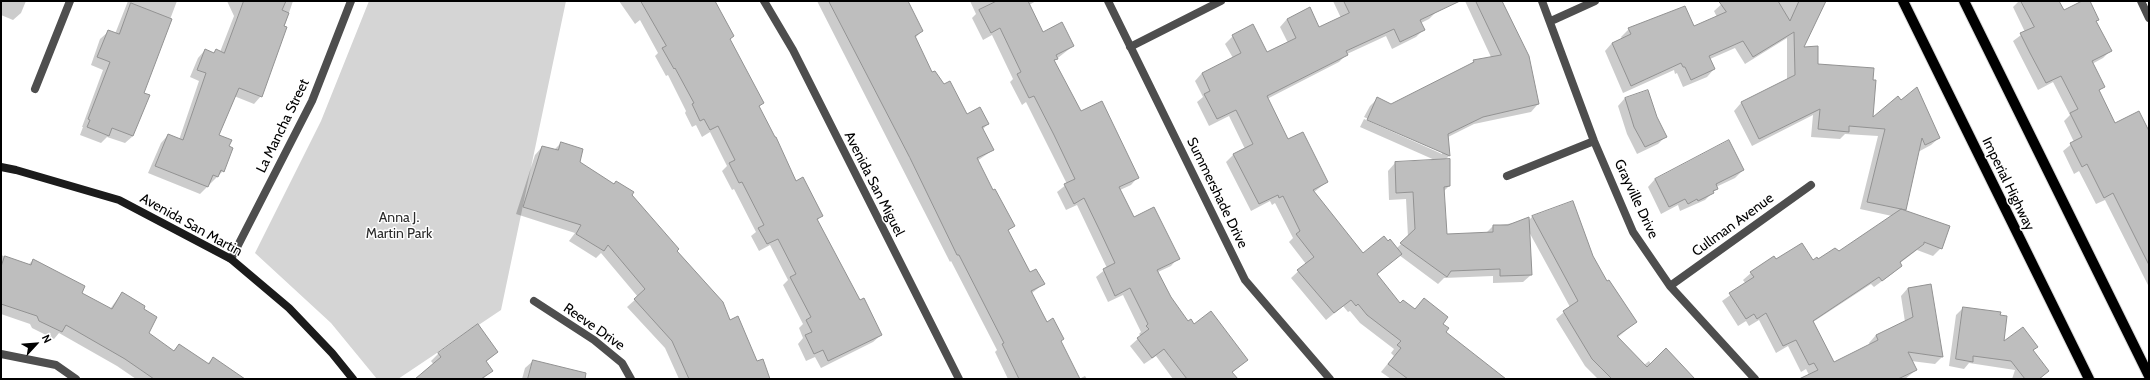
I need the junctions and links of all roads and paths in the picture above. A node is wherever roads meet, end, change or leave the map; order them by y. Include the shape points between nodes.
1 (70, 1) edge
2 (351, 1) edge
3 (764, 1) edge
4 (1108, 1) edge
5 (1221, 1) edge
6 (1542, 1) edge
7 (1595, 1) edge
8 (1903, 1) edge
9 (1964, 1) edge
10 (2141, 1) edge
11 (2149, 18) edge
12 (1551, 21) junction
13 (1130, 47) junction
14 (35, 89) dead end
15 (1594, 141) junction
16 (1, 167) edge
17 (1507, 176) dead end
18 (1811, 185) dead end
19 (231, 259) junction
20 (1670, 286) junction
21 (534, 301) dead end
22 (1, 354) edge
23 (2149, 376) edge
24 (76, 379) edge
25 (352, 379) edge
26 (631, 379) edge
27 (959, 379) edge
28 (1330, 379) edge
29 (1755, 379) edge
30 (2089, 379) edge

1 - 14 street
2 - 19 street, La Mancha Street via 312,101
3 - 27 street, Avenida San Miguel via 793,50
4 - 13 street, Summershade Drive
5 - 13 street
6 - 12 street, Grayville Drive
7 - 12 street
8 - 30 main road, Imperial Highway
9 - 23 main road
10 - 11 street
12 - 15 street, Grayville Drive
13 - 28 street, Summershade Drive via 1245,280
15 - 17 street
15 - 20 street, Grayville Drive via 1633,232
16 - 19 street, Avenida San Martin via 119,200
18 - 20 street, Cullman Avenue
19 - 25 street, Avenida San Martin via 289,308 332,353
20 - 29 street, Grayville Drive
21 - 26 street, Reeve Drive via 594,340 622,363
22 - 24 street via 56,365

